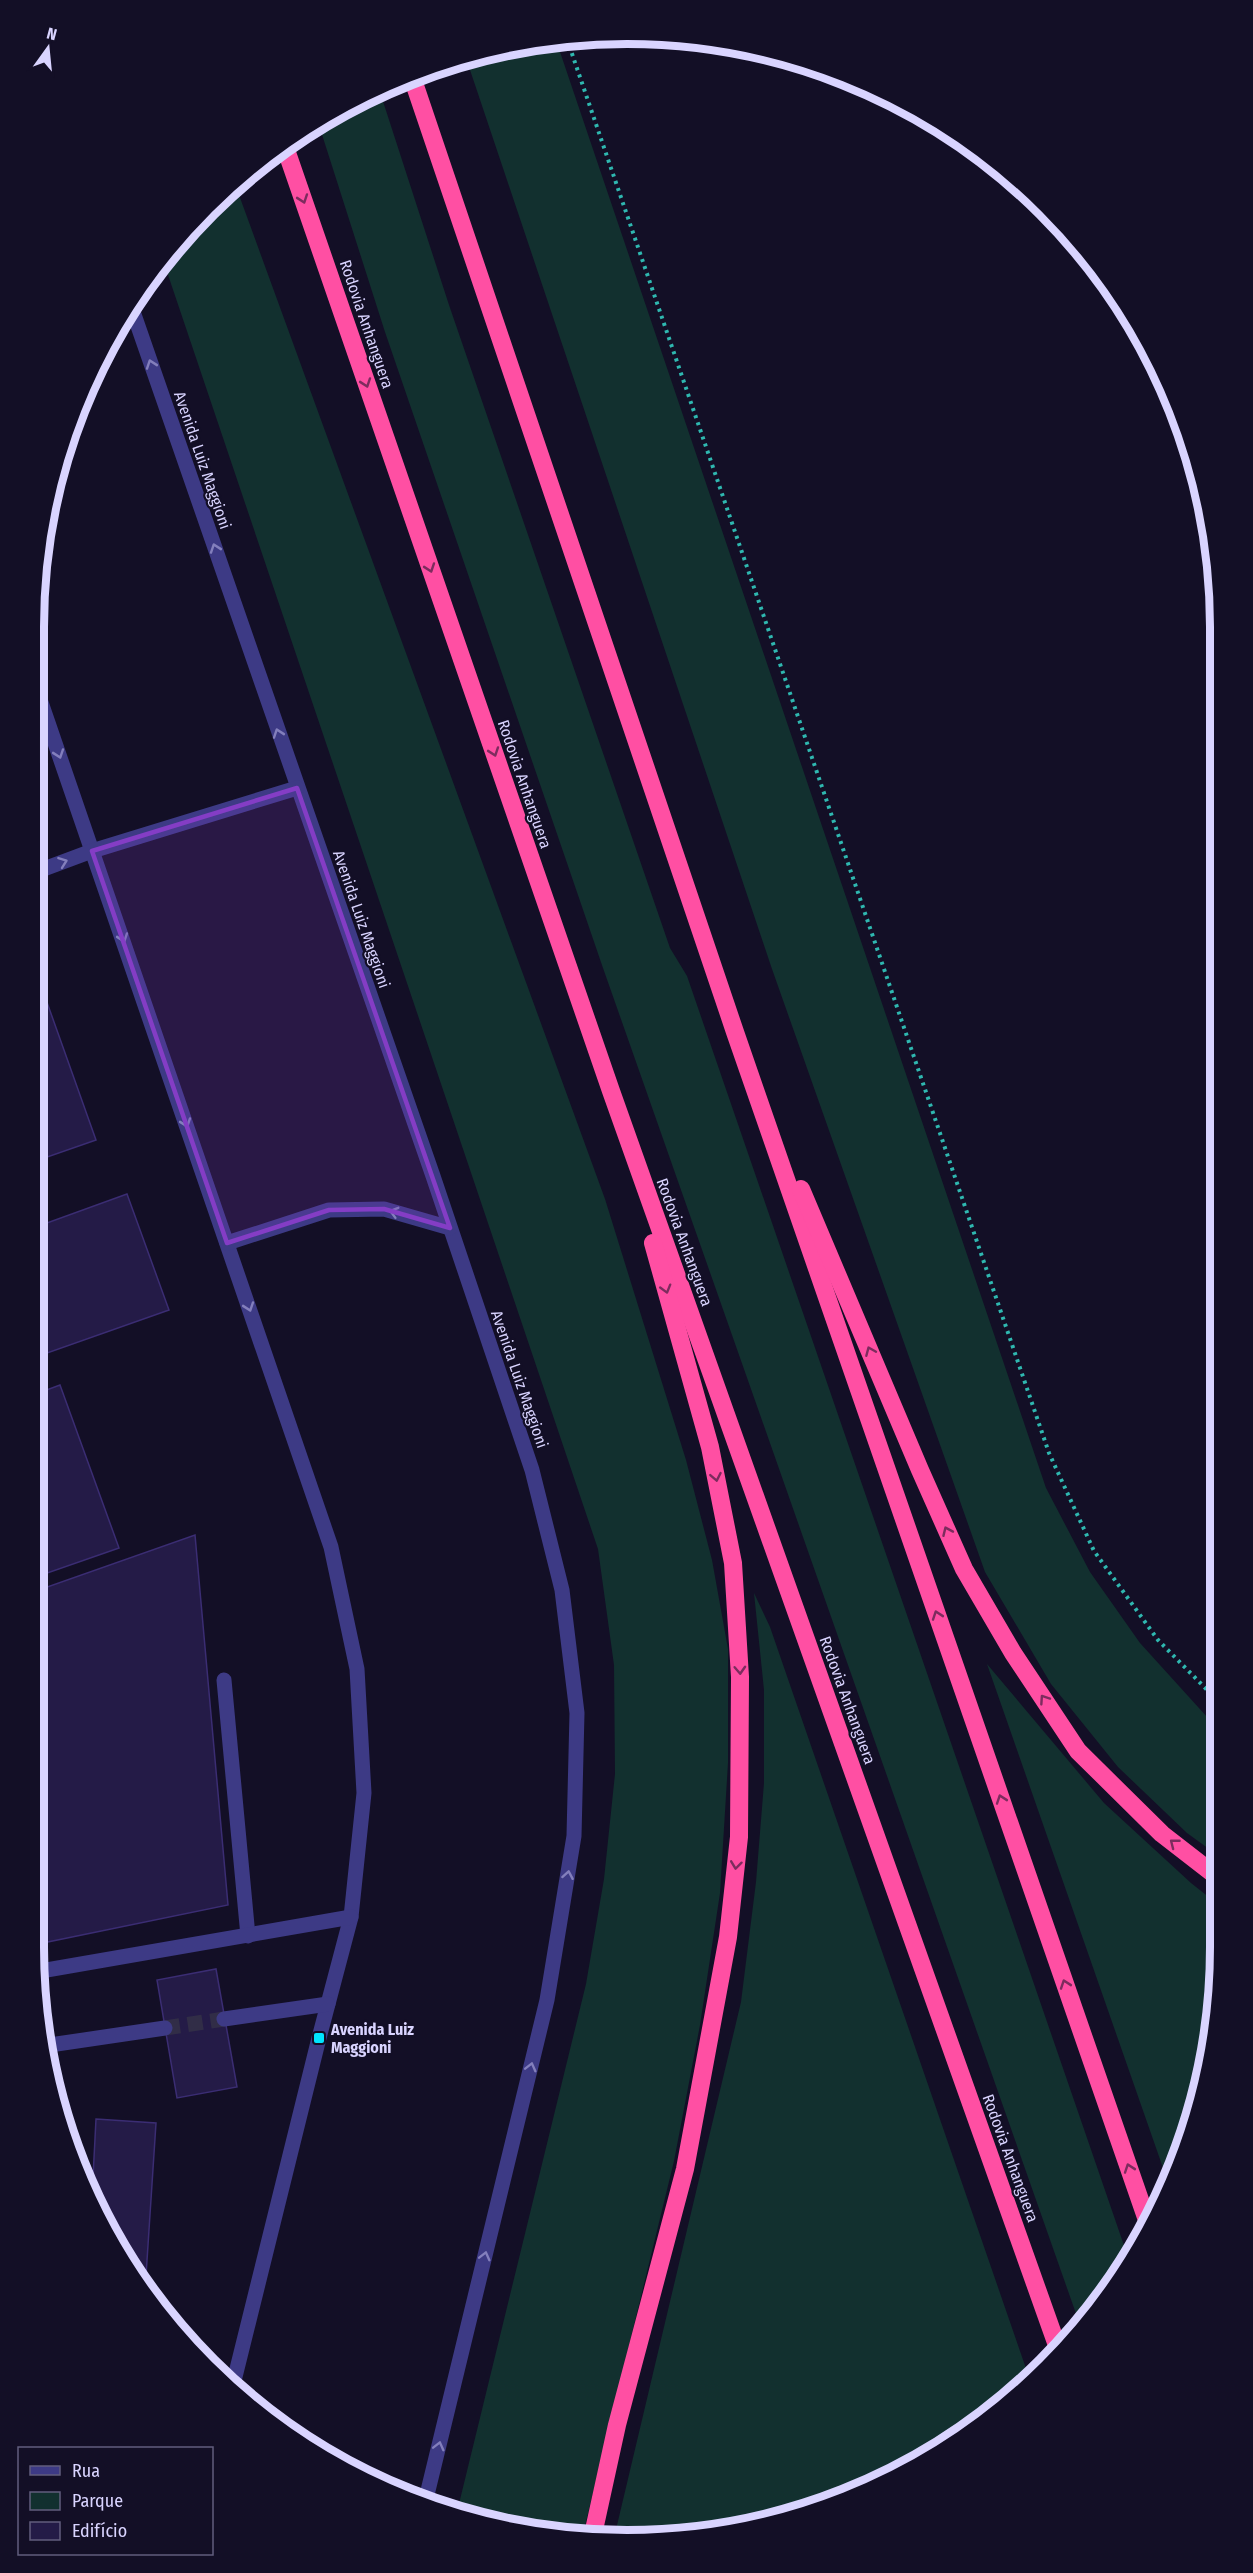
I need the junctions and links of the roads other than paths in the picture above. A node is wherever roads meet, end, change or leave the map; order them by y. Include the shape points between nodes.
1 (414, 84) edge
2 (287, 153) edge
3 (134, 315) edge
4 (44, 711) edge
5 (297, 788) junction
6 (92, 851) junction
7 (44, 869) edge
8 (735, 1032) junction
9 (610, 1091) junction
10 (450, 1228) junction
11 (227, 1243) junction
12 (224, 1680) dead end
13 (1210, 1872) edge
14 (351, 1917) junction
15 (248, 1936) junction
16 (45, 1971) edge
17 (328, 2004) junction
18 (224, 2019) tunnel mouth
19 (165, 2028) tunnel mouth
20 (52, 2045) edge
21 (1144, 2213) edge
22 (1056, 2341) edge
23 (235, 2378) edge
24 (427, 2494) edge
25 (594, 2528) edge

1 - 8 highway
2 -> 9 highway, Rodovia Anhanguera
5 -> 3 street, Avenida Luiz Maggioni
4 -> 6 street
5 - 6 street
5 - 10 street, Avenida Luiz Maggioni
7 -> 6 street
6 -> 11 street
13 -> 8 highway via 1162,1834 1078,1751 1013,1653 964,1569
21 -> 8 highway
9 - 22 highway, Rodovia Anhanguera
9 -> 25 highway via 710,1447 733,1563 740,1677 739,1837 728,1937 685,2169 617,2425
10 -> 11 street via 384,1209 328,1210
24 -> 10 street, Avenida Luiz Maggioni via 547,2000 574,1836 577,1713 562,1590 532,1470
11 -> 14 street via 331,1547 357,1669 364,1793
12 - 15 street
14 - 15 street
14 - 17 street
15 - 16 street
17 - 18 street
17 - 23 street
19 - 20 street

